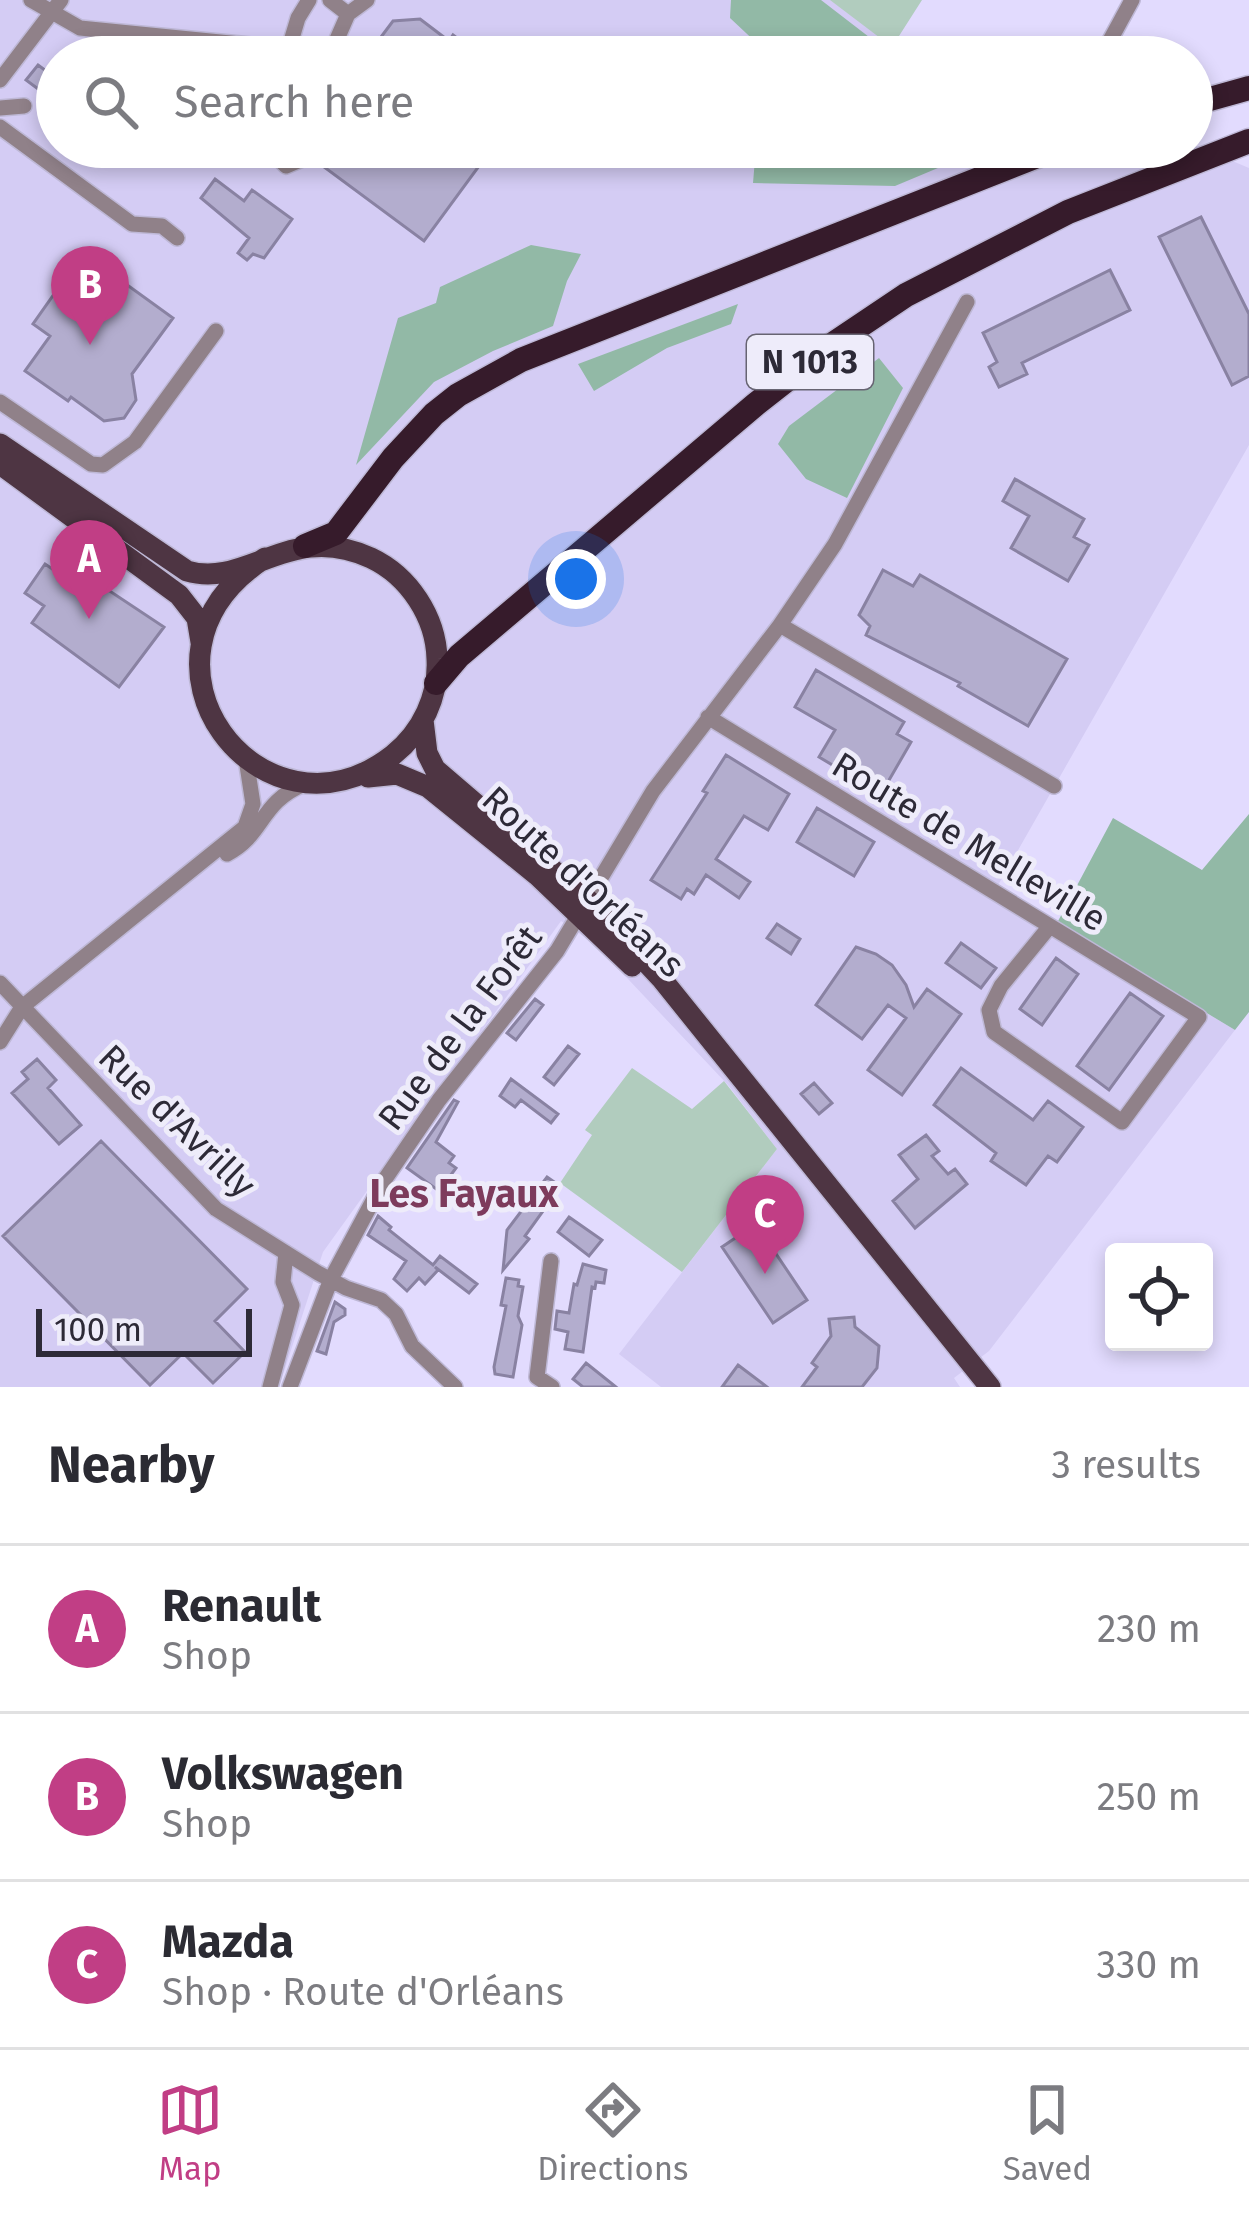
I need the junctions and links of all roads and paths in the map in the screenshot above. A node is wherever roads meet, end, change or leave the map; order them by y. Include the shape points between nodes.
1 (31, 0) edge
2 (309, 0) edge
3 (330, 0) edge
4 (367, 0) edge
5 (1132, 0) edge
6 (57, 5) edge
7 (348, 14) junction
8 (160, 36) edge
9 (293, 36) edge
10 (339, 36) edge
11 (1112, 36) edge
12 (0, 80) edge
13 (1249, 88) edge
14 (1213, 98) edge
15 (24, 106) dead end
16 (0, 108) edge
17 (0, 127) edge
18 (1249, 141) edge
19 (36, 153) edge
20 (1213, 155) edge
21 (56, 168) edge
22 (1007, 168) edge
23 (1180, 168) edge
24 (177, 238) dead end
25 (967, 302) dead end
26 (216, 331) dead end
27 (0, 401) edge
28 (0, 444) edge
29 (0, 464) edge
30 (305, 546) junction
31 (266, 557) junction
32 (780, 625) junction
33 (202, 642) junction
34 (436, 683) junction
35 (708, 716) junction
36 (423, 720) junction
37 (246, 759) junction
38 (348, 779) junction
39 (307, 783) junction
40 (1054, 786) dead end
41 (197, 866) junction
42 (585, 908) junction
43 (1050, 926) junction
44 (0, 983) edge
45 (22, 1007) junction
46 (0, 1042) edge
47 (286, 1253) junction
48 (551, 1261) dead end
49 (331, 1280) junction
50 (270, 1387) edge
51 (290, 1387) edge
52 (455, 1387) edge
53 (552, 1387) edge
54 (990, 1387) edge

1 - 6 street
2 - 9 street
3 - 7 street
4 - 7 street
5 - 11 street
6 - 8 street via 80,28
6 - 12 street
7 - 10 street
13 - 14 highway
15 - 16 street
17 - 19 street
18 - 20 highway, N 1013
21 - 24 street via 132,224 162,226
22 - 30 highway via 521,360 434,414 336,533
23 - 34 highway, N 1013 via 1067,212 906,295 830,346
25 - 32 street, Rue de la Forêt via 835,544
26 - 27 street via 135,442 104,465
28 - 31 main road via 196,574
29 - 33 main road via 179,596 197,618
30 - 31 main road
30 - 34 main road via 354,550 404,582 434,634
31 - 33 main road via 224,592
32 - 35 street, Rue de la Forêt
32 - 40 street
33 - 37 main road via 204,698 220,732
34 - 36 main road
35 - 42 street, Rue de la Forêt
35 - 43 street, Route de Melleville
36 - 38 main road via 378,767
36 - 42 main road, Route d'Orléans via 435,770
37 - 39 main road
37 - 41 street via 251,816
38 - 39 main road
38 - 42 main road, Route d'Orléans via 397,774 428,788
39 - 41 street via 275,800 245,843
41 - 45 street
42 - 49 street, Rue de la Forêt via 383,1182
42 - 54 main road, Route d'Orléans via 661,977
43 - 43 street, Route de Melleville via 1199,1017 1122,1121 994,1032 988,1010
44 - 45 street, Rue d'Avrilly
45 - 46 street
45 - 47 street, Rue d'Avrilly via 216,1209
47 - 49 street, Rue d'Avrilly
47 - 50 street via 283,1282 292,1305
48 - 53 street via 538,1377
49 - 51 street, Rue de la Forêt
49 - 52 street, Rue d'Avrilly via 381,1300 412,1346

